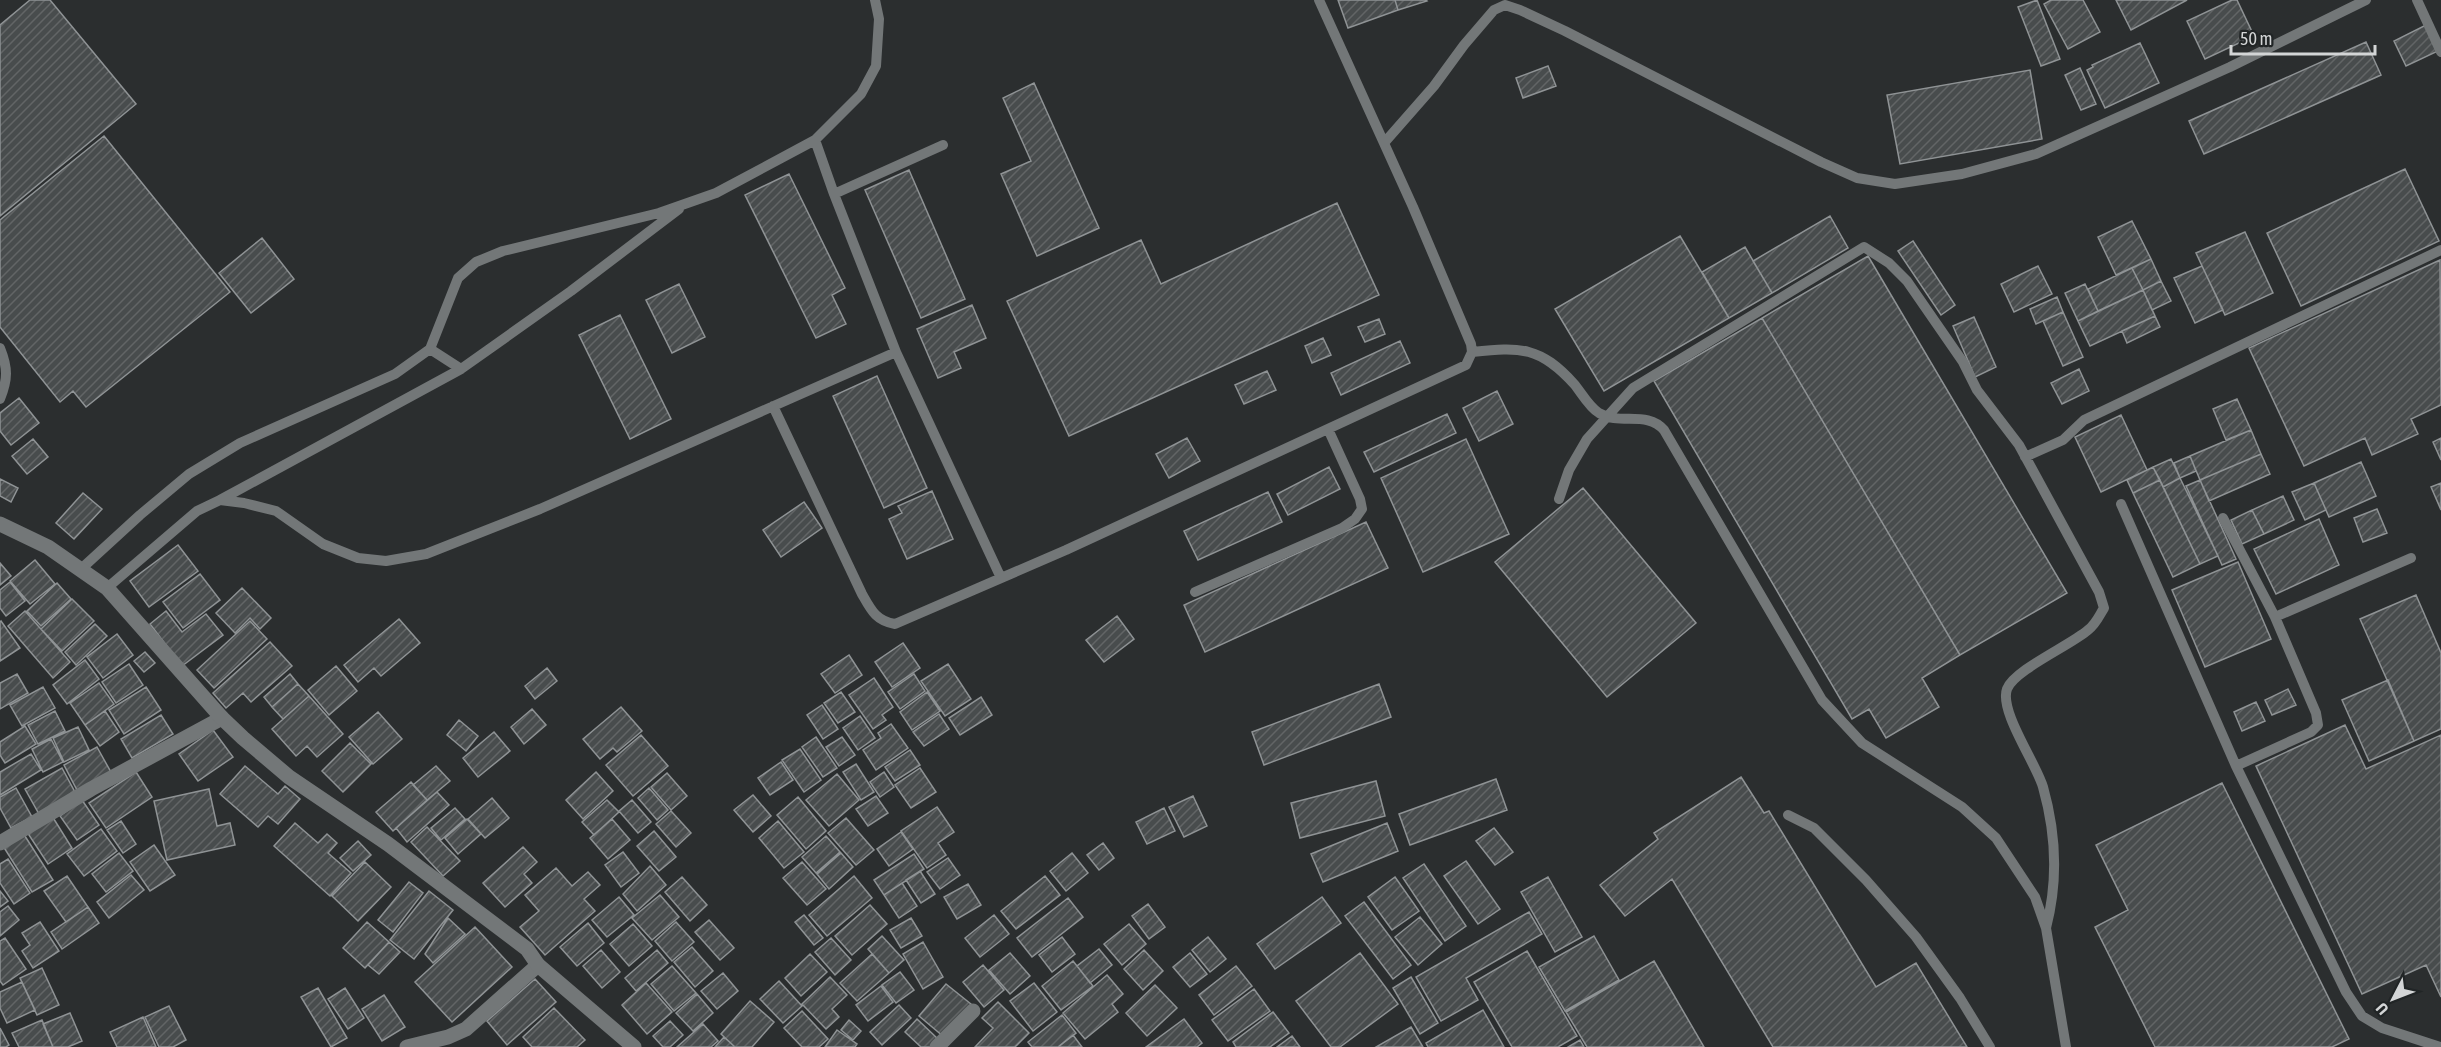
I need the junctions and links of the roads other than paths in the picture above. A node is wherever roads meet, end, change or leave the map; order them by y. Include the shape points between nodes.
1 (875, 0) edge
2 (1319, 0) edge
3 (2366, 0) edge
4 (2417, 0) edge
5 (2441, 52) edge
6 (815, 140) junction
7 (1384, 143) junction
8 (943, 145) dead end
9 (834, 194) junction
10 (689, 202) junction
11 (2441, 249) edge
12 (0, 348) edge
13 (430, 349) junction
14 (896, 352) junction
15 (1472, 352) junction
16 (461, 369) junction
17 (0, 399) edge
18 (773, 406) junction
19 (1609, 417) junction
20 (1328, 429) junction
21 (2025, 457) junction
22 (1558, 499) dead end
23 (220, 500) junction
24 (2121, 504) dead end
25 (2223, 518) dead end
26 (0, 524) edge
27 (2411, 558) dead end
28 (81, 569) junction
29 (1002, 578) junction
30 (107, 588) junction
31 (1195, 592) dead end
32 (2275, 617) junction
33 (222, 718) junction
34 (2236, 766) junction
35 (1788, 815) dead end
36 (0, 843) edge
37 (2046, 928) junction
38 (538, 965) junction
39 (973, 1011) dead end
40 (408, 1047) edge
41 (634, 1047) edge
42 (937, 1047) edge
43 (1990, 1047) edge
44 (2066, 1047) edge
45 (2440, 1047) edge

1 - 6 lane via 879,19 876,66 861,94
2 - 7 lane
3 - 7 lane via 2230,67 2036,154 1962,174 1895,184 1857,178 1821,162 1565,31 1505,5 1494,10
4 - 5 lane
6 - 9 lane
6 - 10 lane via 716,193
7 - 15 lane
8 - 9 lane
9 - 14 lane
10 - 13 lane via 476,262 458,278
10 - 16 lane
11 - 21 lane via 2084,420 2063,440
12 - 17 lane via 8,367
13 - 16 lane
13 - 28 lane via 395,374 219,455 189,474
14 - 18 lane
14 - 29 lane
15 - 19 lane via 1508,348 1531,351 1552,363 1598,413
15 - 20 lane via 1459,370
16 - 23 lane
18 - 23 lane via 540,509 426,554 386,561 358,558 323,544 276,511
18 - 29 lane via 862,594 882,622 895,624
19 - 21 lane via 1633,388 1864,247 1907,281
19 - 22 lane via 1587,439
19 - 37 lane via 1651,420 1664,430 1822,700 1862,743 1962,807 1996,838 2035,897
20 - 29 lane
20 - 31 lane via 1360,499 1362,509 1355,519
21 - 37 lane via 2104,608 2088,631 2016,677 2007,689 2006,704 2043,785 2049,812 2055,865 2054,898
23 - 30 lane via 197,511
24 - 34 lane
25 - 32 lane
26 - 28 street via 48,547
27 - 32 lane
28 - 30 street
30 - 33 street
32 - 34 lane via 2318,726
33 - 36 street
33 - 38 street via 289,777 388,844 527,949
34 - 45 lane via 2346,992 2362,1016 2382,1028
35 - 43 lane via 1814,828 1887,904 1960,998
37 - 44 lane
38 - 40 street via 466,1029
38 - 41 street
39 - 42 street

